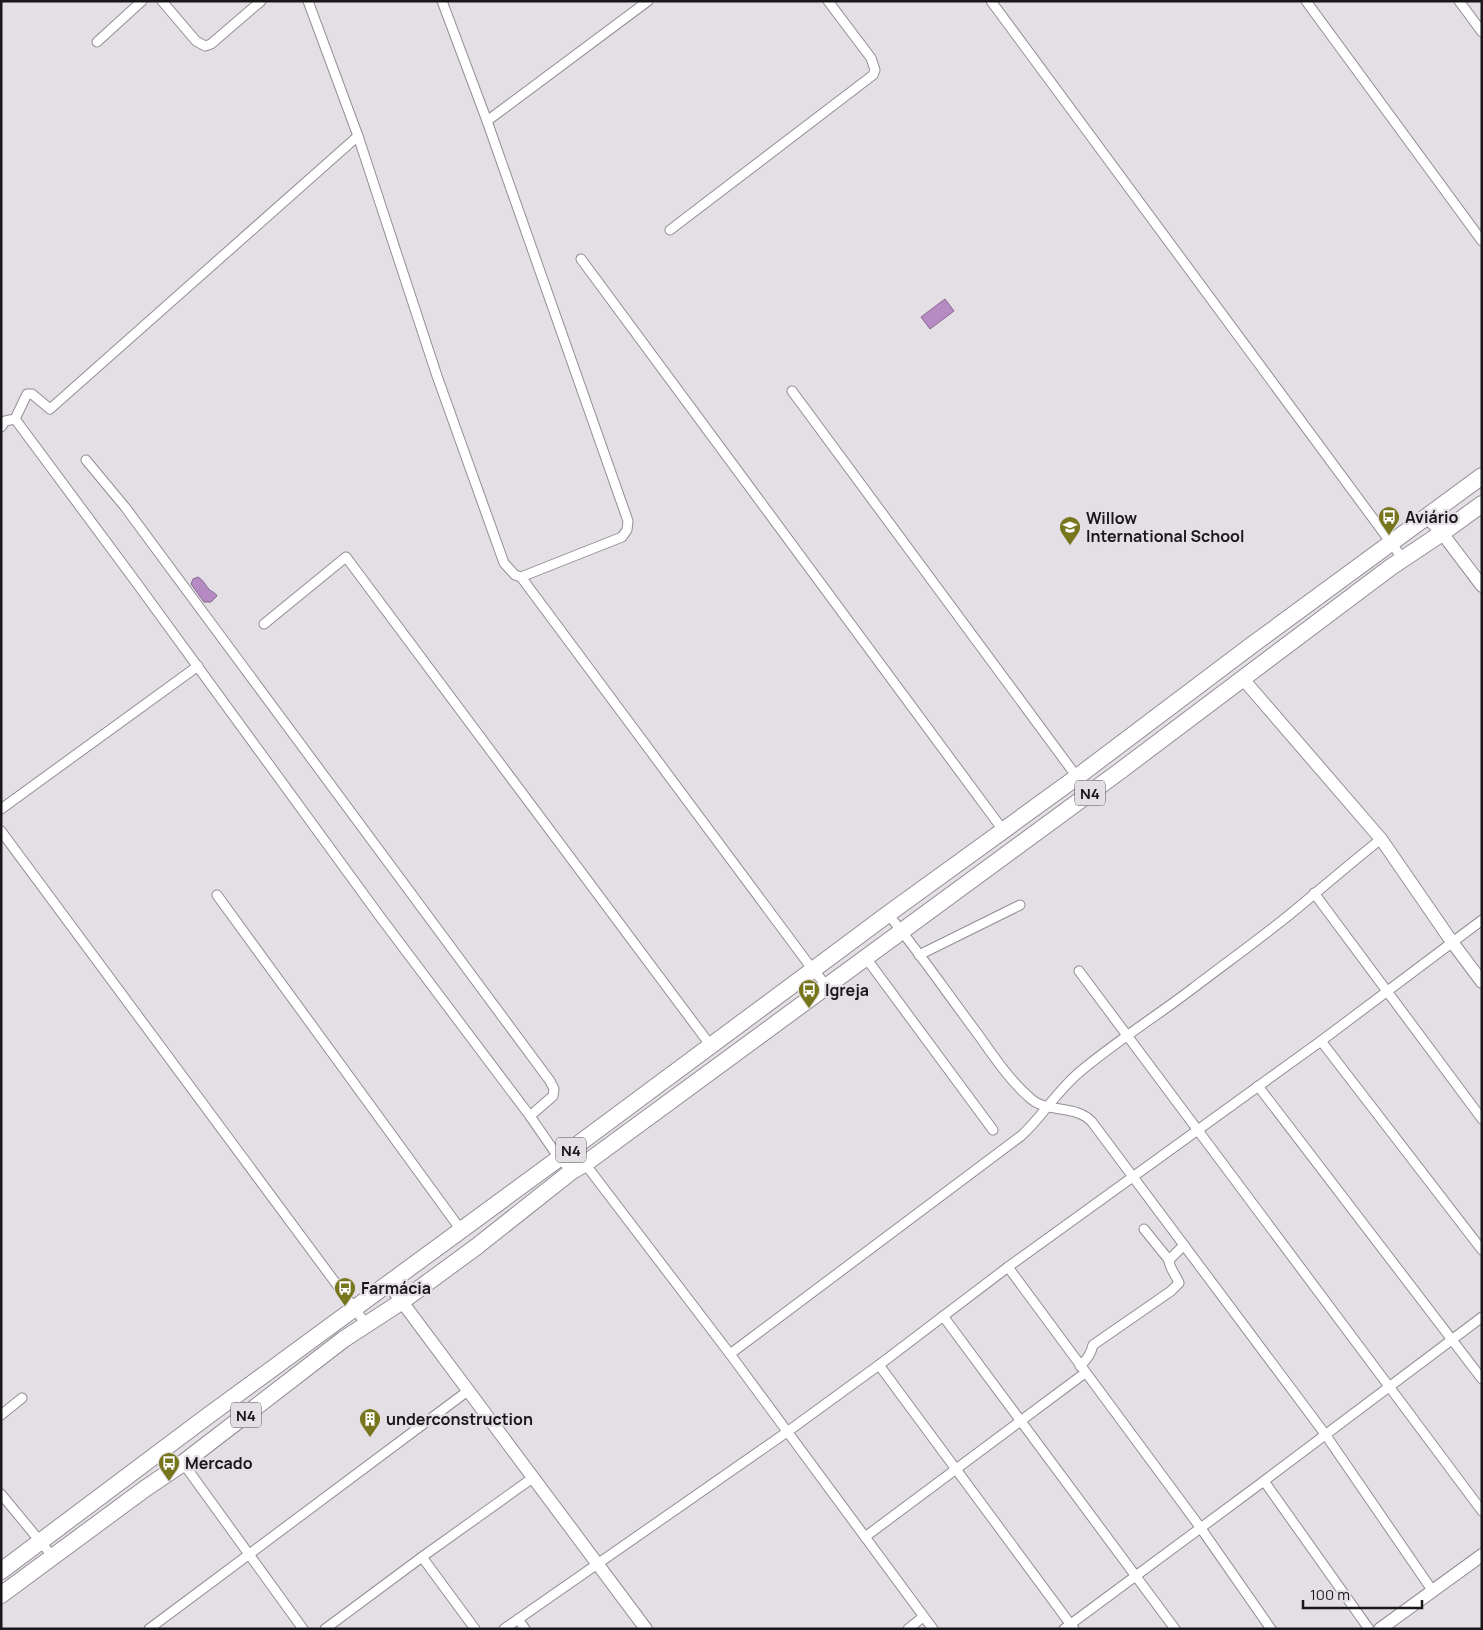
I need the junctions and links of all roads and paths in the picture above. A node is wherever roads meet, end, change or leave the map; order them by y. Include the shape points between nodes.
1 (142, 1) edge
2 (162, 1) edge
3 (261, 1) edge
4 (308, 1) edge
5 (442, 1) edge
6 (648, 1) edge
7 (828, 1) edge
8 (991, 1) edge
9 (1306, 1) edge
10 (1459, 1) edge
11 (1482, 32) edge
12 (97, 42) dead end
13 (487, 121) junction
14 (358, 136) junction
15 (670, 230) dead end
16 (1482, 241) edge
17 (581, 259) dead end
18 (792, 391) dead end
19 (15, 419) junction
20 (1, 427) edge
21 (86, 460) dead end
22 (1482, 476) edge
23 (1482, 504) edge
24 (1427, 517) junction
25 (1442, 534) junction
26 (1392, 544) junction
27 (1403, 559) junction
28 (521, 577) junction
29 (1482, 586) edge
30 (264, 624) dead end
31 (198, 666) junction
32 (1243, 679) junction
33 (1077, 776) junction
34 (1, 809) edge
35 (1003, 830) junction
36 (1, 831) edge
37 (1381, 839) junction
38 (1314, 893) junction
39 (217, 895) dead end
40 (1020, 905) dead end
41 (888, 914) junction
42 (1482, 920) edge
43 (902, 931) junction
44 (1452, 942) junction
45 (919, 955) junction
46 (866, 958) junction
47 (812, 970) junction
48 (1079, 971) dead end
49 (1482, 982) edge
50 (827, 986) junction
51 (1387, 990) junction
52 (1126, 1035) junction
53 (1321, 1041) junction
54 (711, 1046) junction
55 (1258, 1086) junction
56 (1047, 1107) junction
57 (530, 1116) junction
58 (1482, 1119) edge
59 (1198, 1129) junction
60 (993, 1130) dead end
61 (573, 1148) junction
62 (559, 1158) junction
63 (579, 1167) junction
64 (1133, 1176) junction
65 (1144, 1229) dead end
66 (461, 1230) junction
67 (1184, 1245) junction
68 (1482, 1250) edge
69 (1169, 1260) junction
70 (1008, 1267) junction
71 (388, 1283) junction
72 (401, 1302) junction
73 (356, 1308) junction
74 (944, 1316) junction
75 (1482, 1317) edge
76 (366, 1324) junction
77 (1452, 1339) junction
78 (730, 1354) junction
79 (879, 1365) junction
80 (1083, 1369) junction
81 (1482, 1380) edge
82 (1389, 1387) junction
83 (469, 1390) junction
84 (22, 1398) dead end
85 (1, 1415) edge
86 (1021, 1422) junction
87 (787, 1432) junction
88 (1326, 1434) junction
89 (183, 1463) junction
90 (956, 1470) junction
91 (534, 1477) junction
92 (1264, 1481) junction
93 (1, 1494) edge
94 (1482, 1511) edge
95 (1200, 1527) junction
96 (865, 1537) junction
97 (40, 1542) junction
98 (249, 1554) junction
99 (1482, 1555) edge
100 (53, 1557) junction
101 (422, 1557) junction
102 (598, 1563) junction
103 (1, 1571) edge
104 (1136, 1576) junction
105 (1432, 1590) junction
106 (1, 1595) edge
107 (924, 1617) junction
108 (518, 1619) junction
109 (1070, 1627) edge
110 (149, 1629) edge
111 (303, 1629) edge
112 (325, 1629) edge
113 (475, 1629) edge
114 (504, 1629) edge
115 (525, 1629) edge
116 (646, 1629) edge
117 (908, 1629) edge
118 (933, 1629) edge
119 (1175, 1629) edge
120 (1271, 1629) edge
121 (1369, 1629) edge
122 (1380, 1629) edge

1 - 12 street
2 - 3 street via 196,41 205,46
4 - 14 street
5 - 13 street
6 - 13 street
7 - 15 street via 870,58 875,70 873,75
8 - 26 street
9 - 16 street
10 - 11 street
13 - 28 street via 628,521 622,537
14 - 19 street via 50,409 32,394 27,394
14 - 28 street via 437,376 504,563
17 - 35 street
18 - 33 street
19 - 20 street via 5,421
19 - 31 street
21 - 57 street via 125,506 550,1081 553,1096
22 - 24 highway, N4
23 - 25 highway, N4
24 - 25 street
24 - 26 highway, N4
25 - 27 highway, N4
25 - 29 street
26 - 27 street
26 - 33 highway, N4
27 - 32 highway, N4
28 - 47 street
30 - 54 street via 346,557
31 - 34 street
31 - 57 street
32 - 37 street
32 - 43 highway, N4
33 - 35 highway, N4
35 - 41 highway, N4
36 - 73 street
37 - 38 street
37 - 44 street
38 - 51 street
38 - 52 street via 1197,985
39 - 66 street
40 - 45 street
41 - 43 street
41 - 47 highway, N4
42 - 44 street
43 - 45 street
43 - 46 highway, N4
44 - 49 street
44 - 51 street
45 - 56 street via 999,1064 1028,1098
46 - 50 highway, N4
46 - 60 street
47 - 50 street
47 - 54 highway, N4
48 - 52 street
50 - 63 highway, N4
51 - 53 street
51 - 58 street
52 - 56 street via 1068,1082
52 - 59 street
53 - 55 street
53 - 68 street
54 - 61 highway, N4
55 - 59 street
55 - 77 street
56 - 64 street via 1086,1116
56 - 78 street via 1021,1136
57 - 62 street
59 - 64 street
59 - 82 street
61 - 62 highway, N4
61 - 63 street
62 - 63 street
62 - 66 highway, N4
63 - 72 highway, N4
63 - 78 street
64 - 67 street
64 - 70 street
65 - 69 street
66 - 71 highway, N4
67 - 69 street
67 - 88 street
69 - 80 street via 1179,1283 1093,1345
70 - 74 street
70 - 80 street
71 - 72 street
71 - 73 highway, N4
72 - 76 highway, N4
72 - 83 street
73 - 76 street
73 - 97 highway, N4
74 - 79 street
74 - 86 street
75 - 77 street
76 - 89 highway, N4
77 - 81 street
77 - 82 street
78 - 87 street
79 - 87 street
79 - 90 street
80 - 86 street
80 - 95 street
82 - 88 street
82 - 94 street
83 - 91 street
83 - 98 street
84 - 85 street
86 - 90 street
86 - 104 street
87 - 96 street
87 - 102 street
88 - 92 street
88 - 105 street
89 - 98 street
89 - 100 highway, N4
90 - 96 street
90 - 109 street
91 - 101 street
91 - 102 street
92 - 95 street
92 - 121 street
93 - 97 street
95 - 104 street
95 - 120 street
96 - 107 street
97 - 100 street
97 - 103 highway, N4
98 - 110 street
98 - 111 street
99 - 105 street
100 - 106 highway, N4
101 - 112 street
101 - 113 street
102 - 108 street
102 - 116 street
104 - 109 street
104 - 119 street
105 - 122 street
107 - 117 street
107 - 118 street
108 - 114 street
108 - 115 street

